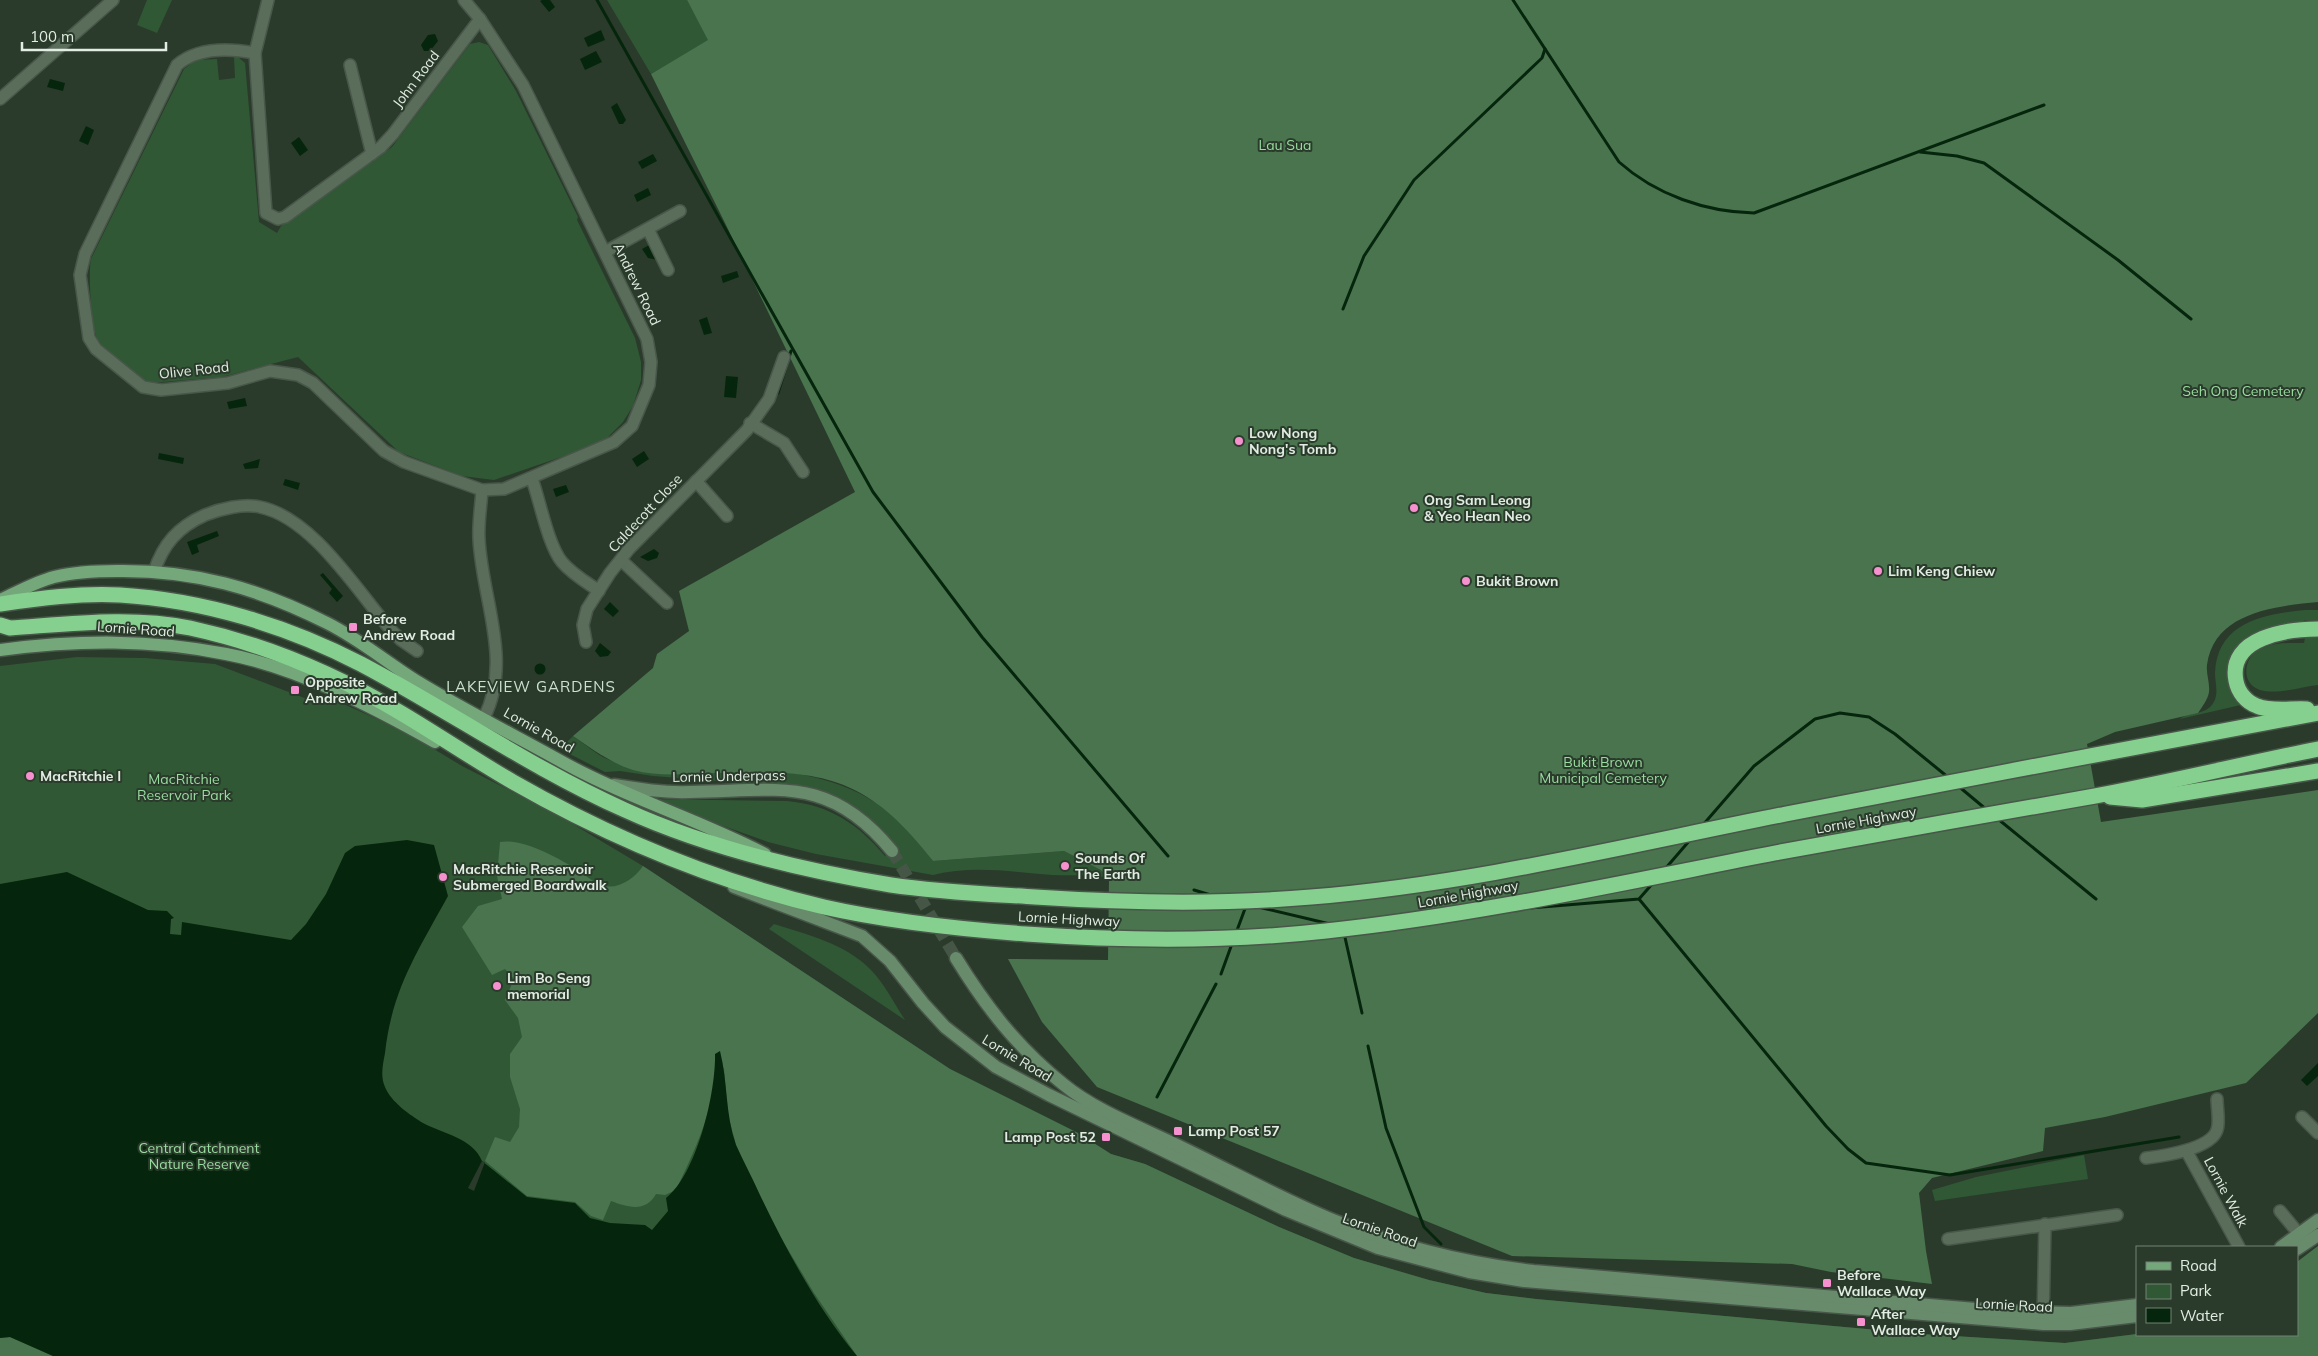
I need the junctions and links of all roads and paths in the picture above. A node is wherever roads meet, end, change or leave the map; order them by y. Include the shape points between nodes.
1 (113, 0) edge
2 (268, 0) edge
3 (464, 0) edge
4 (480, 19) junction
5 (255, 53) junction
6 (350, 66) dead end
7 (0, 99) edge
8 (372, 154) junction
9 (680, 211) dead end
10 (648, 229) junction
11 (605, 252) junction
12 (668, 270) dead end
13 (784, 358) dead end
14 (750, 423) junction
15 (802, 472) dead end
16 (532, 479) junction
17 (696, 481) junction
18 (482, 490) junction
19 (727, 516) dead end
20 (621, 560) junction
21 (154, 572) junction
22 (599, 591) junction
23 (0, 602) edge
24 (667, 603) dead end
25 (3, 628) edge
26 (2318, 630) edge
27 (586, 642) dead end
28 (0, 650) edge
29 (417, 651) dead end
30 (2318, 709) edge
31 (2318, 713) edge
32 (484, 718) junction
33 (2318, 751) edge
34 (2318, 771) edge
35 (512, 781) junction
36 (606, 784) junction
37 (2091, 796) junction
38 (624, 840) joint
39 (892, 851) tunnel mouth
40 (775, 860) junction
41 (712, 875) junction
42 (956, 958) tunnel mouth
43 (2217, 1099) dead end
44 (2302, 1117) dead end
45 (2318, 1133) edge
46 (2187, 1152) junction
47 (2146, 1158) dead end
48 (2280, 1211) dead end
49 (2117, 1215) dead end
50 (2318, 1220) edge
51 (2045, 1224) junction
52 (2318, 1235) edge
53 (1948, 1238) dead end
54 (2301, 1242) edge
55 (2238, 1246) edge
56 (2285, 1246) edge
57 (1637, 1286) junction
58 (2136, 1306) edge
59 (2136, 1316) edge
60 (2043, 1318) junction

1 - 7 street
2 - 5 street
3 - 4 street, Andrew Road
4 - 8 street, John Road via 393,134
4 - 11 street, Andrew Road via 524,85
5 - 8 street, John Road via 266,213 285,217
5 - 18 street, Olive Road via 207,51 187,57 177,65 85,254 80,274 88,338 96,349 135,382 152,390 228,383 270,371 298,375 313,383 391,454 404,462
6 - 8 street
9 - 10 street
10 - 11 street
10 - 12 street
11 - 16 street, Andrew Road via 647,339 651,362 649,385 632,426 614,442
13 - 14 street, Caldecott Close via 769,399
14 - 15 street via 784,443
14 - 17 street, Caldecott Close
16 - 18 street, Andrew Road via 504,489
16 - 22 street via 552,544 562,562 578,578
17 - 19 street, Caldecott Close
17 - 20 street, Caldecott Close
18 - 32 street via 479,540 496,639 496,680
20 - 22 street, Caldecott Close
20 - 24 street
21 - 23 main road, Lornie Road via 96,571 56,577
21 - 29 street via 166,543 184,527 216,510 260,506 290,519 303,530 391,630
21 - 32 main road, Lornie Road via 195,575 234,585 311,616 366,645 415,680
22 - 27 street, Caldecott Close via 587,609 583,626
23 - 40 highway, Lornie Highway via 59,596 119,595 203,607 309,640 361,664 584,790 650,821
25 - 35 highway, Lornie Road via 118,621 184,627 238,641 304,663 391,707
26 - 30 highway via 2260,639 2240,656 2235,673 2241,694 2256,706
28 - 35 main road, Lornie Road via 108,641 226,654 326,687 392,718 505,781
31 - 40 highway, Lornie Highway via 1510,869 1318,897 1158,904 953,892 895,886
32 - 36 main road, Lornie Road
33 - 37 highway, Lornie Highway
34 - 37 highway via 2142,800
35 - 38 highway, Lornie Road
36 - 39 street, Lornie Underpass via 675,793 764,790 813,794 859,816
36 - 40 main road, Lornie Road via 725,833
37 - 41 highway, Lornie Highway via 1857,837 1512,904 1404,922 1244,938 1084,938 954,928 840,910
38 - 41 highway, Lornie Highway
41 - 57 street, Lornie Road via 748,894 862,936 890,961 945,1027 996,1067 1286,1210 1378,1248 1460,1270 1524,1281
42 - 57 street, Lornie Road via 983,1002 1024,1051 1065,1086 1104,1110 1324,1216 1376,1236 1455,1258
43 - 46 street, Lornie Walk via 2217,1130 2213,1137
44 - 45 street
46 - 47 street, Lornie Walk
46 - 55 street, Lornie Walk
48 - 54 street
49 - 51 street
50 - 54 street
51 - 53 street
51 - 60 street
52 - 54 street
54 - 56 street
57 - 60 street, Lornie Road
58 - 60 street, Lornie Road
59 - 60 street, Lornie Road via 2070,1324

